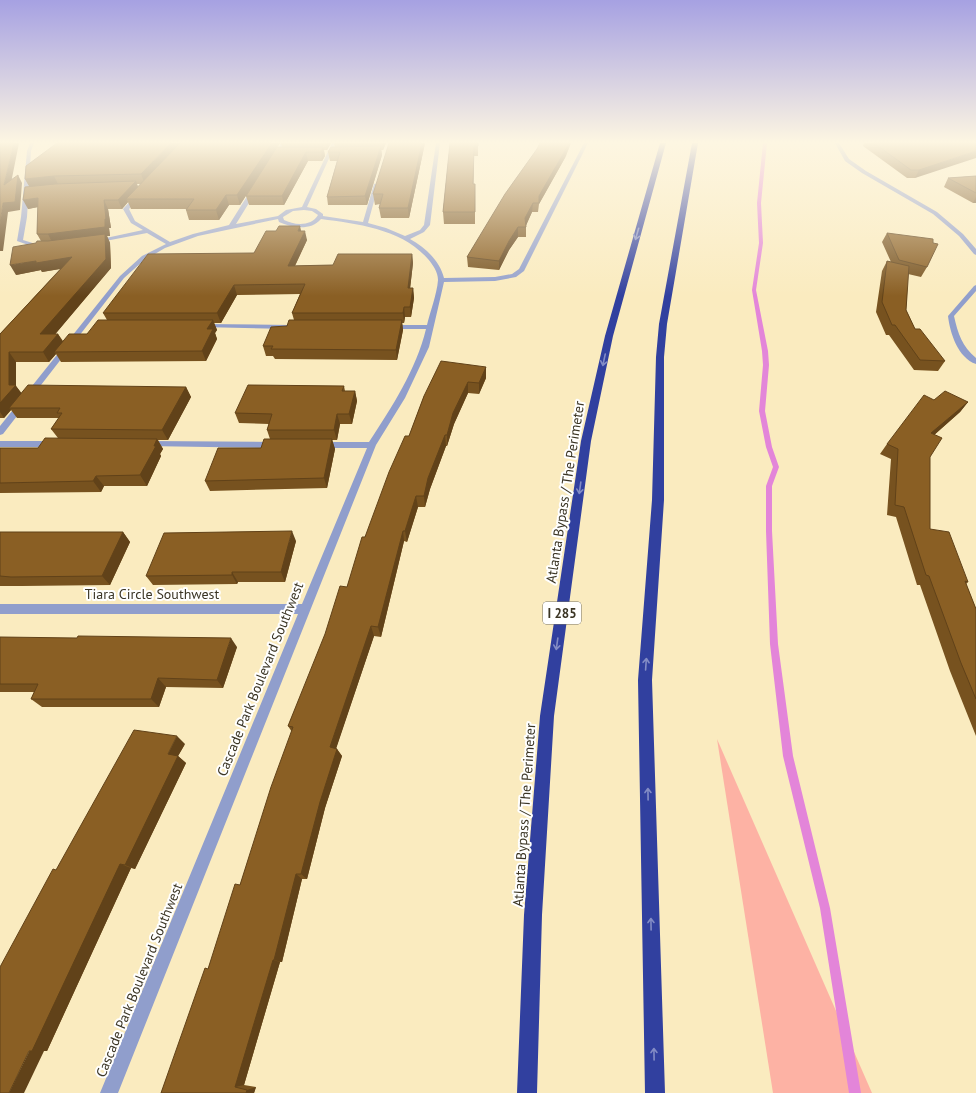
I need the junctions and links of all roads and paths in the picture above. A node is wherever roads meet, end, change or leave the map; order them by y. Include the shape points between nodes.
1 (26, 194) edge
2 (140, 194) edge
3 (251, 194) edge
4 (310, 194) edge
5 (374, 194) edge
6 (431, 194) edge
7 (560, 194) edge
8 (649, 194) edge
9 (686, 194) edge
10 (902, 194) edge
11 (304, 208) junction
12 (280, 217) junction
13 (320, 217) junction
14 (365, 224) junction
15 (232, 226) junction
16 (148, 231) junction
17 (406, 238) junction
18 (91, 242) edge
19 (170, 244) junction
20 (45, 247) edge
21 (976, 252) edge
22 (441, 280) junction
23 (976, 287) edge
24 (84, 326) junction
25 (92, 326) edge
26 (194, 326) edge
27 (296, 327) edge
28 (383, 327) edge
29 (430, 327) junction
30 (976, 362) edge
31 (0, 432) edge
32 (0, 444) edge
33 (63, 444) edge
34 (142, 444) edge
35 (285, 444) edge
36 (309, 445) edge
37 (372, 445) junction
38 (0, 609) edge
39 (304, 610) junction
40 (109, 1093) edge
41 (527, 1093) edge
42 (655, 1093) edge

1 - 20 street via 20,241
2 - 16 street via 126,209 133,222
3 - 15 street
4 - 11 street
5 - 14 street
6 - 17 street via 427,224 422,231
7 - 22 street via 522,270 514,276
8 -> 41 highway, Atlanta Bypass / The Perimeter / I 285 via 610,336 586,441 548,708 534,915
42 -> 9 highway via 645,680 658,500 660,357 664,316
10 - 21 street via 935,213
11 - 12 street via 289,211
11 - 13 street via 314,210 321,215
12 - 13 street via 286,224 296,226 310,223
12 - 15 street
13 - 14 street
14 - 17 street
15 - 19 street
16 - 18 street
16 - 19 street
17 - 22 street via 415,243 437,266
19 - 24 street via 147,256 122,277
22 - 29 street, Cascade Park Boulevard Southwest
23 - 30 street via 951,316 957,342
24 - 25 street
24 - 31 street
26 - 27 street
28 - 29 street
29 - 37 street, Cascade Park Boulevard Southwest via 425,347 401,398
32 - 33 street
34 - 35 street
36 - 37 street
37 - 39 street, Cascade Park Boulevard Southwest
38 - 39 street, Tiara Circle Southwest
39 - 40 street, Cascade Park Boulevard Southwest

